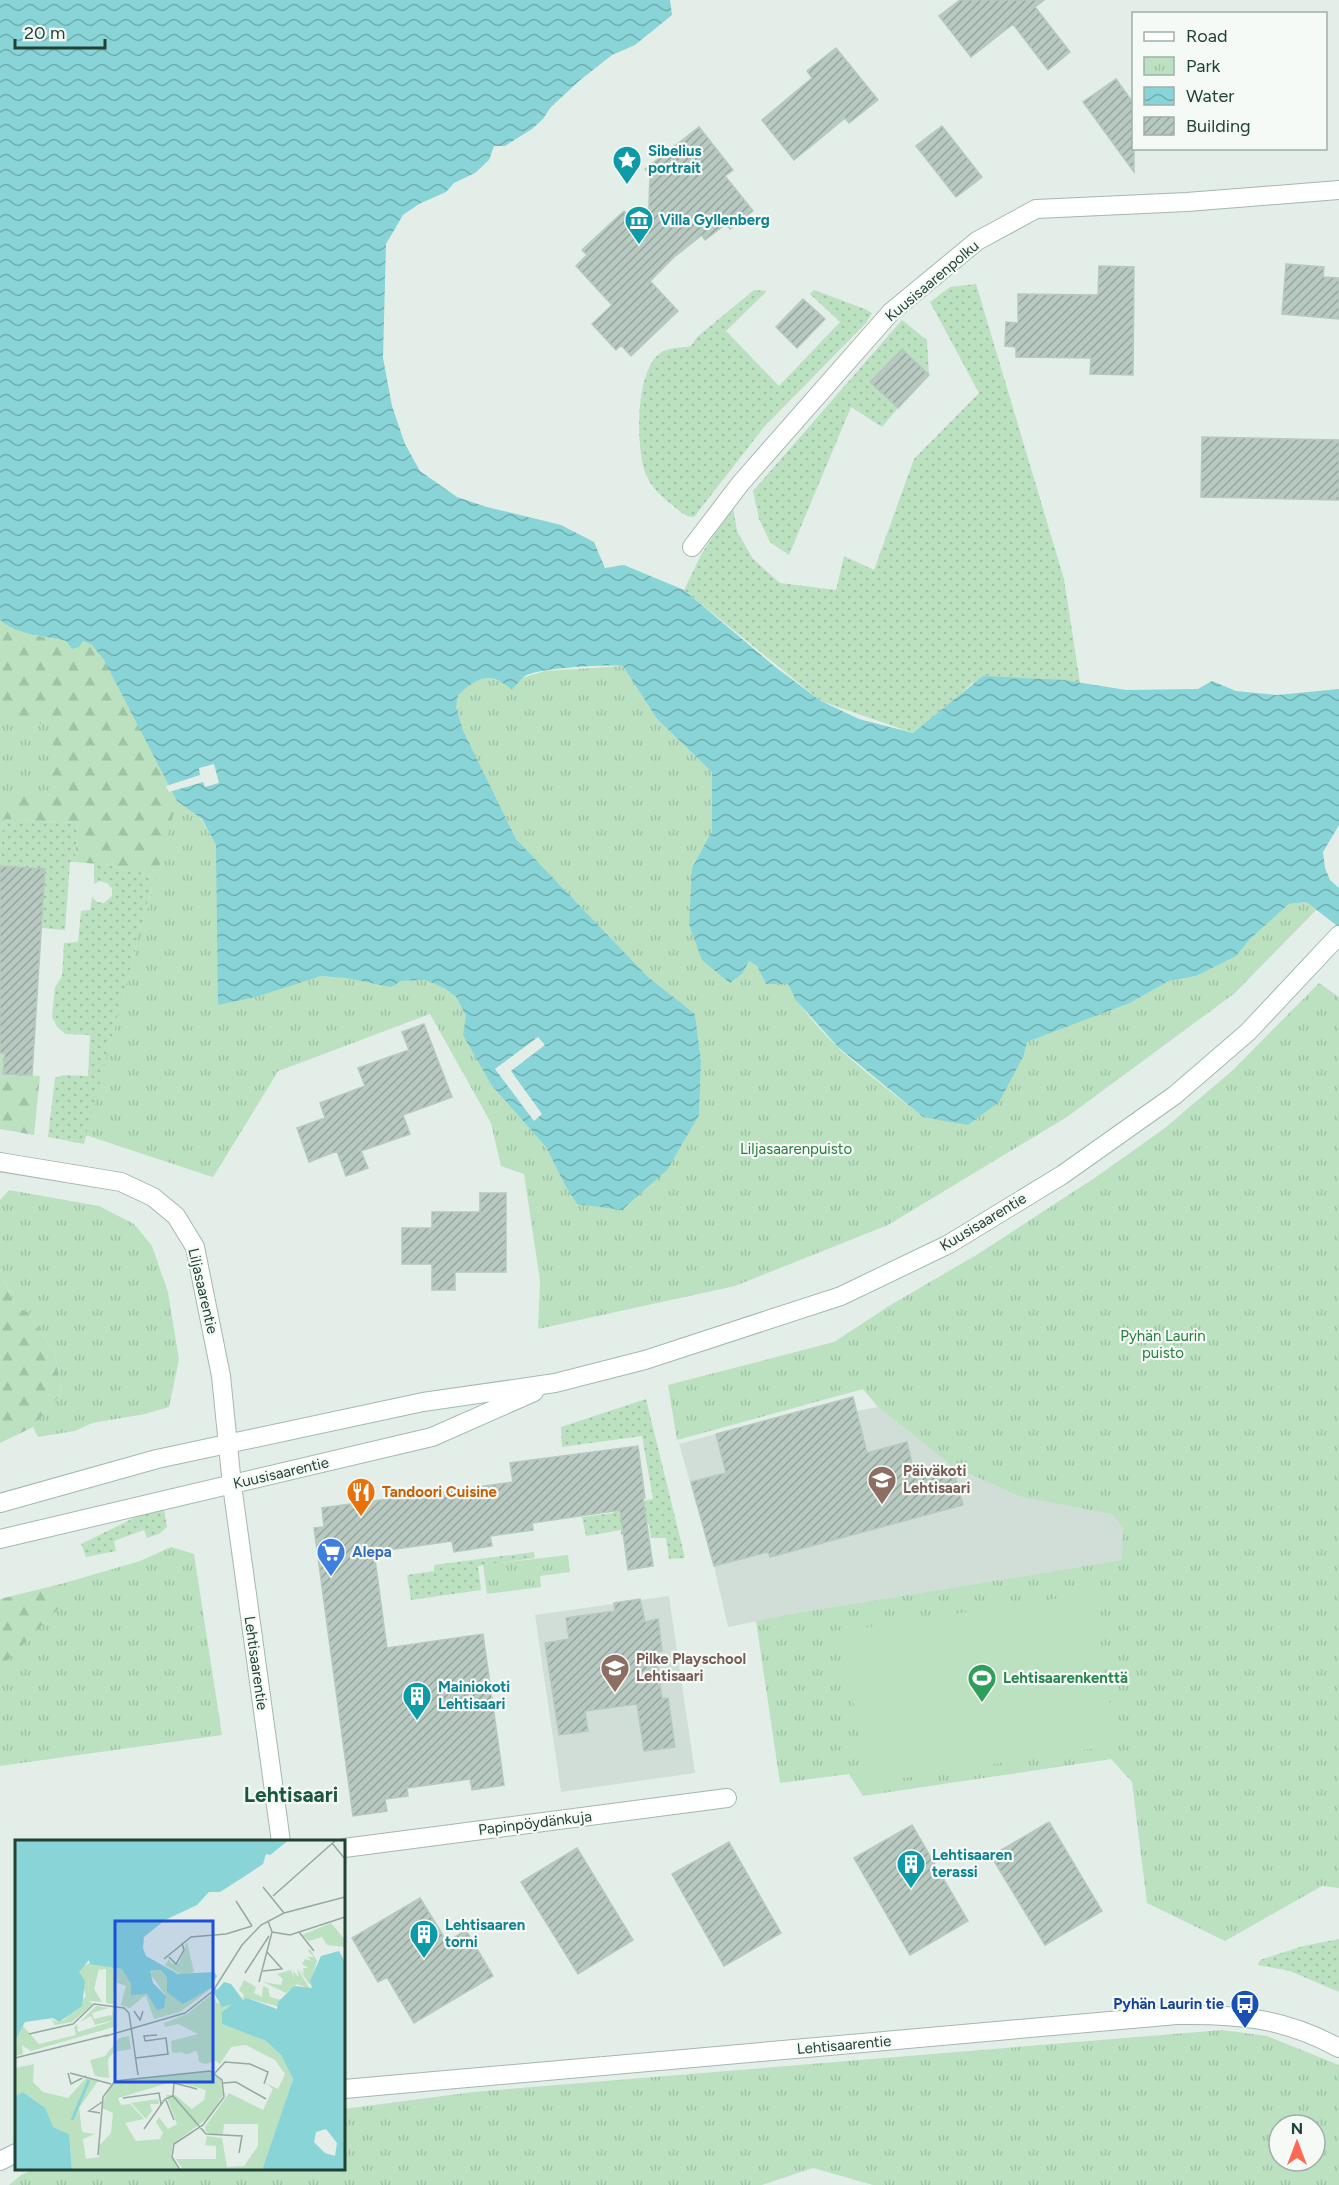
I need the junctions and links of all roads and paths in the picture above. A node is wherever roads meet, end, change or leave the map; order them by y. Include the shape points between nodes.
1 (1339, 190) edge
2 (692, 547) dead end
3 (1337, 937) edge
4 (0, 1162) edge
5 (555, 1383) junction
6 (228, 1444) junction
7 (232, 1485) junction
8 (0, 1503) edge
9 (0, 1539) edge
10 (727, 1798) dead end
11 (280, 1840) edge
12 (345, 1848) edge
13 (1339, 2048) edge
14 (345, 2089) edge
15 (15, 2154) edge
16 (0, 2161) edge

1 - 2 street, Kuusisaarenpolku via 1036,210 977,241 891,312 717,511
3 - 5 street, Kuusisaarentie via 1248,1032 1175,1095 1062,1175 949,1244 841,1296 645,1360
4 - 6 street, Liljasaarentie via 122,1182 153,1197 176,1216 195,1247 221,1376
5 - 6 street, Kuusisaarentie via 423,1402
5 - 7 street, Kuusisaarentie via 432,1437
6 - 7 street, Liljasaarentie
6 - 8 street, Kuusisaarentie via 157,1459
7 - 9 street, Kuusisaarentie
7 - 11 street, Lehtisaarentie
10 - 12 street, Papinpöydänkuja
13 - 14 street, Lehtisaarentie via 1252,2017 1177,2015
15 - 16 street

